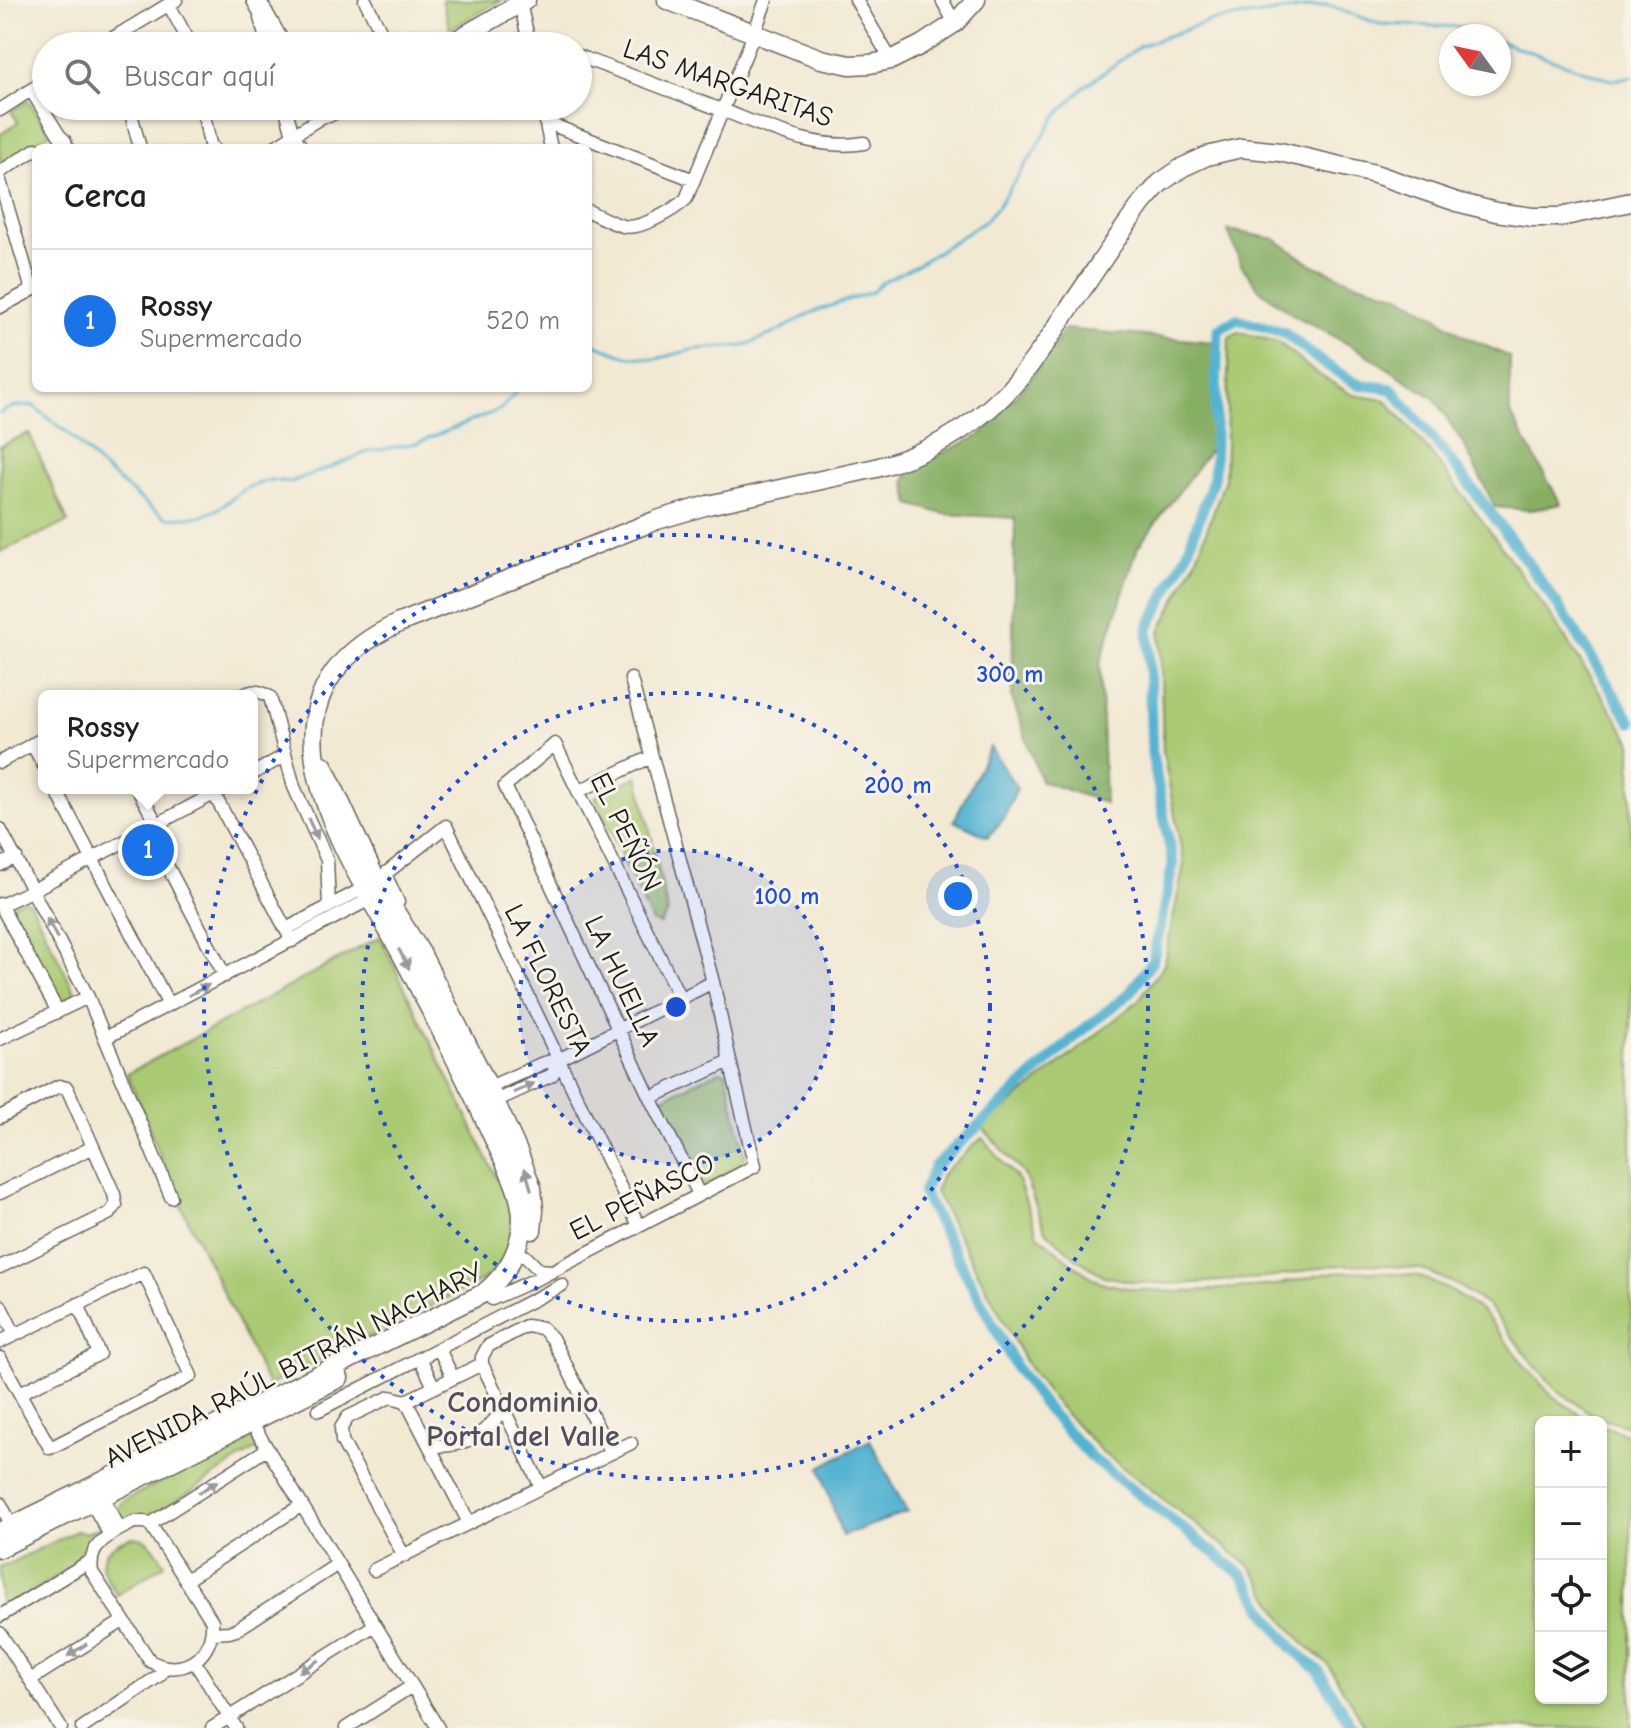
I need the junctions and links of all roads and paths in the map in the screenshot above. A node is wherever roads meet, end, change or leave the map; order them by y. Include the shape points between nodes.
1 (255, 0) edge
2 (365, 0) edge
3 (667, 0) edge
4 (766, 0) edge
5 (856, 0) edge
6 (942, 0) edge
7 (976, 0) edge
8 (172, 2) edge
9 (523, 2) edge
10 (955, 23) junction
11 (124, 32) edge
12 (184, 32) edge
13 (264, 32) edge
14 (274, 32) edge
15 (381, 32) edge
16 (470, 32) edge
17 (528, 32) edge
18 (754, 34) junction
19 (891, 60) junction
20 (592, 61) edge
21 (31, 90) edge
22 (1, 106) edge
23 (722, 110) junction
24 (50, 120) edge
25 (133, 120) edge
26 (205, 120) edge
27 (289, 120) edge
28 (313, 120) edge
29 (545, 122) joint
30 (59, 135) junction
31 (293, 135) junction
32 (864, 143) dead end
33 (45, 144) edge
34 (66, 144) edge
35 (139, 144) edge
36 (210, 144) edge
37 (279, 144) edge
38 (299, 144) edge
39 (550, 144) edge
40 (32, 152) edge
41 (0, 172) edge
42 (694, 180) junction
43 (0, 181) edge
44 (1631, 202) edge
45 (592, 213) edge
46 (13, 231) junction
47 (0, 236) edge
48 (32, 283) edge
49 (32, 290) edge
50 (0, 307) edge
51 (631, 679) dead end
52 (258, 692) edge
53 (38, 741) edge
54 (284, 756) junction
55 (651, 757) junction
56 (0, 762) edge
57 (258, 771) edge
58 (505, 786) joint
59 (579, 791) junction
60 (58, 794) edge
61 (139, 794) edge
62 (214, 794) edge
63 (221, 794) edge
64 (153, 827) junction
65 (0, 829) edge
66 (16, 857) junction
67 (92, 858) junction
68 (0, 865) edge
69 (374, 886) junction
70 (33, 890) junction
71 (0, 904) edge
72 (329, 906) junction
73 (289, 935) junction
74 (225, 976) junction
75 (713, 982) junction
76 (88, 997) junction
77 (681, 1000) junction
78 (169, 1005) junction
79 (58, 1012) junction
80 (618, 1031) junction
81 (105, 1038) junction
82 (0, 1039) edge
83 (560, 1059) junction
84 (730, 1061) junction
85 (484, 1098) junction
86 (650, 1098) junction
87 (0, 1117) edge
88 (93, 1147) junction
89 (0, 1193) edge
90 (699, 1194) junction
91 (171, 1197) dead end
92 (639, 1226) junction
93 (525, 1256) junction
94 (0, 1267) edge
95 (551, 1271) junction
96 (562, 1285) dead end
97 (492, 1299) junction
98 (78, 1304) junction
99 (0, 1305) edge
100 (15, 1335) junction
101 (0, 1342) edge
102 (439, 1349) junction
103 (0, 1358) edge
104 (420, 1358) junction
105 (482, 1364) junction
106 (453, 1378) junction
107 (322, 1382) junction
108 (434, 1387) junction
109 (20, 1393) junction
110 (344, 1397) junction
111 (406, 1401) junction
112 (502, 1409) junction
113 (319, 1410) dead end
114 (248, 1416) junction
115 (631, 1443) dead end
116 (429, 1445) junction
117 (267, 1449) junction
118 (611, 1453) junction
119 (541, 1487) junction
120 (92, 1497) junction
121 (0, 1503) edge
122 (302, 1505) junction
123 (469, 1523) junction
124 (150, 1524) junction
125 (6, 1529) edge
126 (115, 1532) junction
127 (0, 1548) edge
128 (404, 1556) junction
129 (90, 1561) junction
130 (338, 1564) junction
131 (374, 1570) dead end
132 (186, 1580) junction
133 (0, 1616) edge
134 (123, 1621) junction
135 (375, 1625) junction
136 (0, 1633) edge
137 (212, 1633) junction
138 (194, 1661) junction
139 (164, 1667) junction
140 (30, 1680) junction
141 (412, 1686) junction
142 (233, 1722) edge
143 (61, 1728) edge
144 (82, 1728) edge
145 (212, 1728) edge
146 (346, 1728) edge
147 (438, 1728) edge

1 - 13 street
1 - 14 main road
2 - 15 street
3 - 18 main road
4 - 18 street
5 - 19 street
6 - 10 street
7 - 10 main road
8 - 11 street
8 - 12 street
9 - 16 main road
9 - 17 street
10 - 19 main road
18 - 19 main road via 850,65
18 - 23 street
20 - 23 street, LAS MARGARITAS
21 - 22 street
23 - 32 street, LAS MARGARITAS via 830,145
23 - 42 street
24 - 30 street
25 - 35 street
26 - 36 street
27 - 31 street
28 - 31 street
29 - 39 street
29 - 42 street
30 - 33 street
30 - 34 street
31 - 37 street
31 - 38 street
40 - 41 street
42 - 45 street via 677,207 636,227
43 - 46 street
44 - 69 main road, AVENIDA RAÚL BITRÁN NACHARY via 1560,217 1532,217 1457,202 1375,174 1241,148 1183,167 1143,202 1020,377 948,439 902,461 657,520 389,628 356,648 331,676 314,720 313,745
46 - 47 street
46 - 48 street
49 - 50 street
51 - 55 street
52 - 54 street via 270,697
53 - 56 street
54 - 57 street
54 -> 72 street via 327,860
55 - 59 street
55 - 75 street
58 - 59 street, EL PEÑÓN via 555,744
58 - 80 street, LA HUELLA
59 - 77 street, EL PEÑÓN
60 - 67 street
61 - 64 street
62 - 64 street
63 - 73 street
64 - 67 street
64 - 74 street
65 - 66 street
66 - 68 street
66 - 70 street
67 - 70 street
67 - 78 street
69 - 72 street
69 - 73 street
69 - 83 street, LA FLORESTA via 446,826
69 -> 85 main road, AVENIDA RAÚL BITRÁN NACHARY via 402,956
69 - 85 main road, AVENIDA RAÚL BITRÁN NACHARY via 421,953
70 - 71 street
76 -> 70 street
71 - 79 street
72 - 73 street
73 - 74 street
78 -> 74 street
75 - 77 street
75 - 84 street
76 - 79 street
76 - 81 street
77 - 80 street
78 - 81 street
79 - 82 street
80 - 83 street
80 - 86 street, LA HUELLA
81 - 91 street
83 - 85 street via 552,1075
83 - 92 street, LA FLORESTA
84 - 86 street
84 - 90 street, EL PEÑASCO via 755,1166
93 -> 85 main road, AVENIDA RAÚL BITRÁN NACHARY via 533,1222 532,1188 519,1154
85 - 107 main road, AVENIDA RAÚL BITRÁN NACHARY via 521,1210 520,1239 507,1269 484,1293
86 - 90 street, LA HUELLA
87 - 88 street via 59,1086 67,1088
88 - 89 street
88 - 94 street via 114,1194 116,1205 110,1213
90 - 92 street, EL PEÑASCO
92 - 95 street, EL PEÑASCO
93 - 95 street, EL PEÑASCO via 539,1270
93 - 97 main road, AVENIDA RAÚL BITRÁN NACHARY
95 - 97 street, EL PEÑASCO
96 - 102 street
97 - 107 main road, AVENIDA RAÚL BITRÁN NACHARY
98 - 100 street
98 - 109 street via 99,1354
98 - 109 street via 144,1273 191,1376 50,1448
99 - 100 street
100 - 101 street
102 - 104 street
102 - 106 street
103 - 109 street
104 - 108 street
104 - 110 street
105 - 106 street
105 - 112 street
105 - 118 street via 488,1346 526,1326 542,1328
106 - 108 street
107 - 110 street
107 - 110 street via 328,1396
107 - 114 main road, AVENIDA RAÚL BITRÁN NACHARY
108 - 111 street
110 - 113 street
111 - 116 street
111 - 128 street via 390,1397 362,1410 345,1420 341,1433
112 - 116 street via 474,1438
112 - 119 street
114 - 117 street
114 - 120 main road, AVENIDA RAÚL BITRÁN NACHARY
115 - 118 street
116 - 123 street
117 - 122 street
124 -> 117 street
118 - 119 street
119 - 123 street
120 - 125 main road, AVENIDA RAÚL BITRÁN NACHARY
120 - 126 street
120 - 127 main road, AVENIDA RAÚL BITRÁN NACHARY
121 - 125 street
122 - 130 street
122 - 132 street
123 - 128 street
124 - 126 street via 134,1522
124 - 132 street
126 - 129 street via 98,1543
128 - 131 street
129 - 133 street
129 - 134 street
130 - 135 street
130 - 137 street via 236,1630
132 - 137 street via 212,1621
134 - 139 street via 150,1661
134 -> 140 street
135 - 141 street
135 -> 142 street
136 - 140 street
137 - 138 street
138 - 139 street
138 - 142 street
139 - 144 street via 160,1675
140 - 143 street
141 - 146 street
141 - 147 street
142 - 145 street

